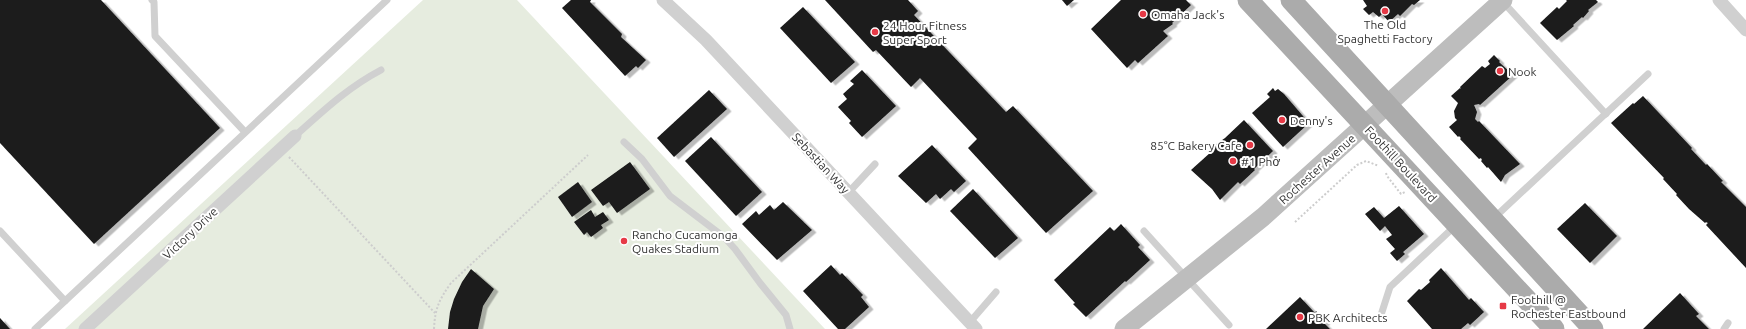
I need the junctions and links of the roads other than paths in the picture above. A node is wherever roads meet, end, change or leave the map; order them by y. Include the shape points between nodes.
1 (152, 0) edge
2 (387, 0) edge
3 (663, 0) edge
4 (1248, 0) edge
5 (1291, 0) edge
6 (1719, 0) edge
7 (1502, 1) edge
8 (1746, 30) edge
9 (381, 70) dead end
10 (1648, 74) dead end
11 (1387, 105) junction
12 (1606, 114) junction
13 (1365, 125) junction
14 (245, 132) junction
15 (295, 136) joint
16 (624, 142) dead end
17 (875, 164) dead end
18 (848, 193) junction
19 (1493, 220) junction
20 (1457, 225) junction
21 (0, 231) edge
22 (1144, 231) dead end
23 (1187, 277) junction
24 (996, 292) dead end
25 (65, 301) junction
26 (1381, 315) dead end
27 (1229, 325) dead end
28 (973, 326) edge
29 (91, 327) edge
30 (35, 329) edge
31 (790, 329) edge
32 (1124, 329) edge
33 (1554, 329) edge
34 (1593, 329) edge

1 - 14 lane via 155,36
2 - 14 lane
3 - 18 street, Sebastian Way via 706,40
4 - 13 main road, Foothill Boulevard
5 - 11 main road
6 - 8 street
7 - 11 main road, Rochester Avenue
7 - 12 lane
9 - 15 lane via 350,88
10 - 12 lane
11 - 13 main road, Rochester Avenue
11 - 19 main road
12 - 19 lane
13 - 20 main road, Foothill Boulevard
13 - 23 main road, Rochester Avenue via 1263,217
14 - 25 lane
15 - 29 street, Victory Drive
16 - 31 lane via 642,159 670,196 736,249 786,315
17 - 18 lane
18 - 28 street, Sebastian Way
19 - 34 main road
20 - 26 lane via 1390,287
20 - 33 main road, Foothill Boulevard
21 - 25 lane
22 - 23 lane
23 - 27 lane
23 - 32 main road, Rochester Avenue
24 - 28 lane
25 - 30 lane

